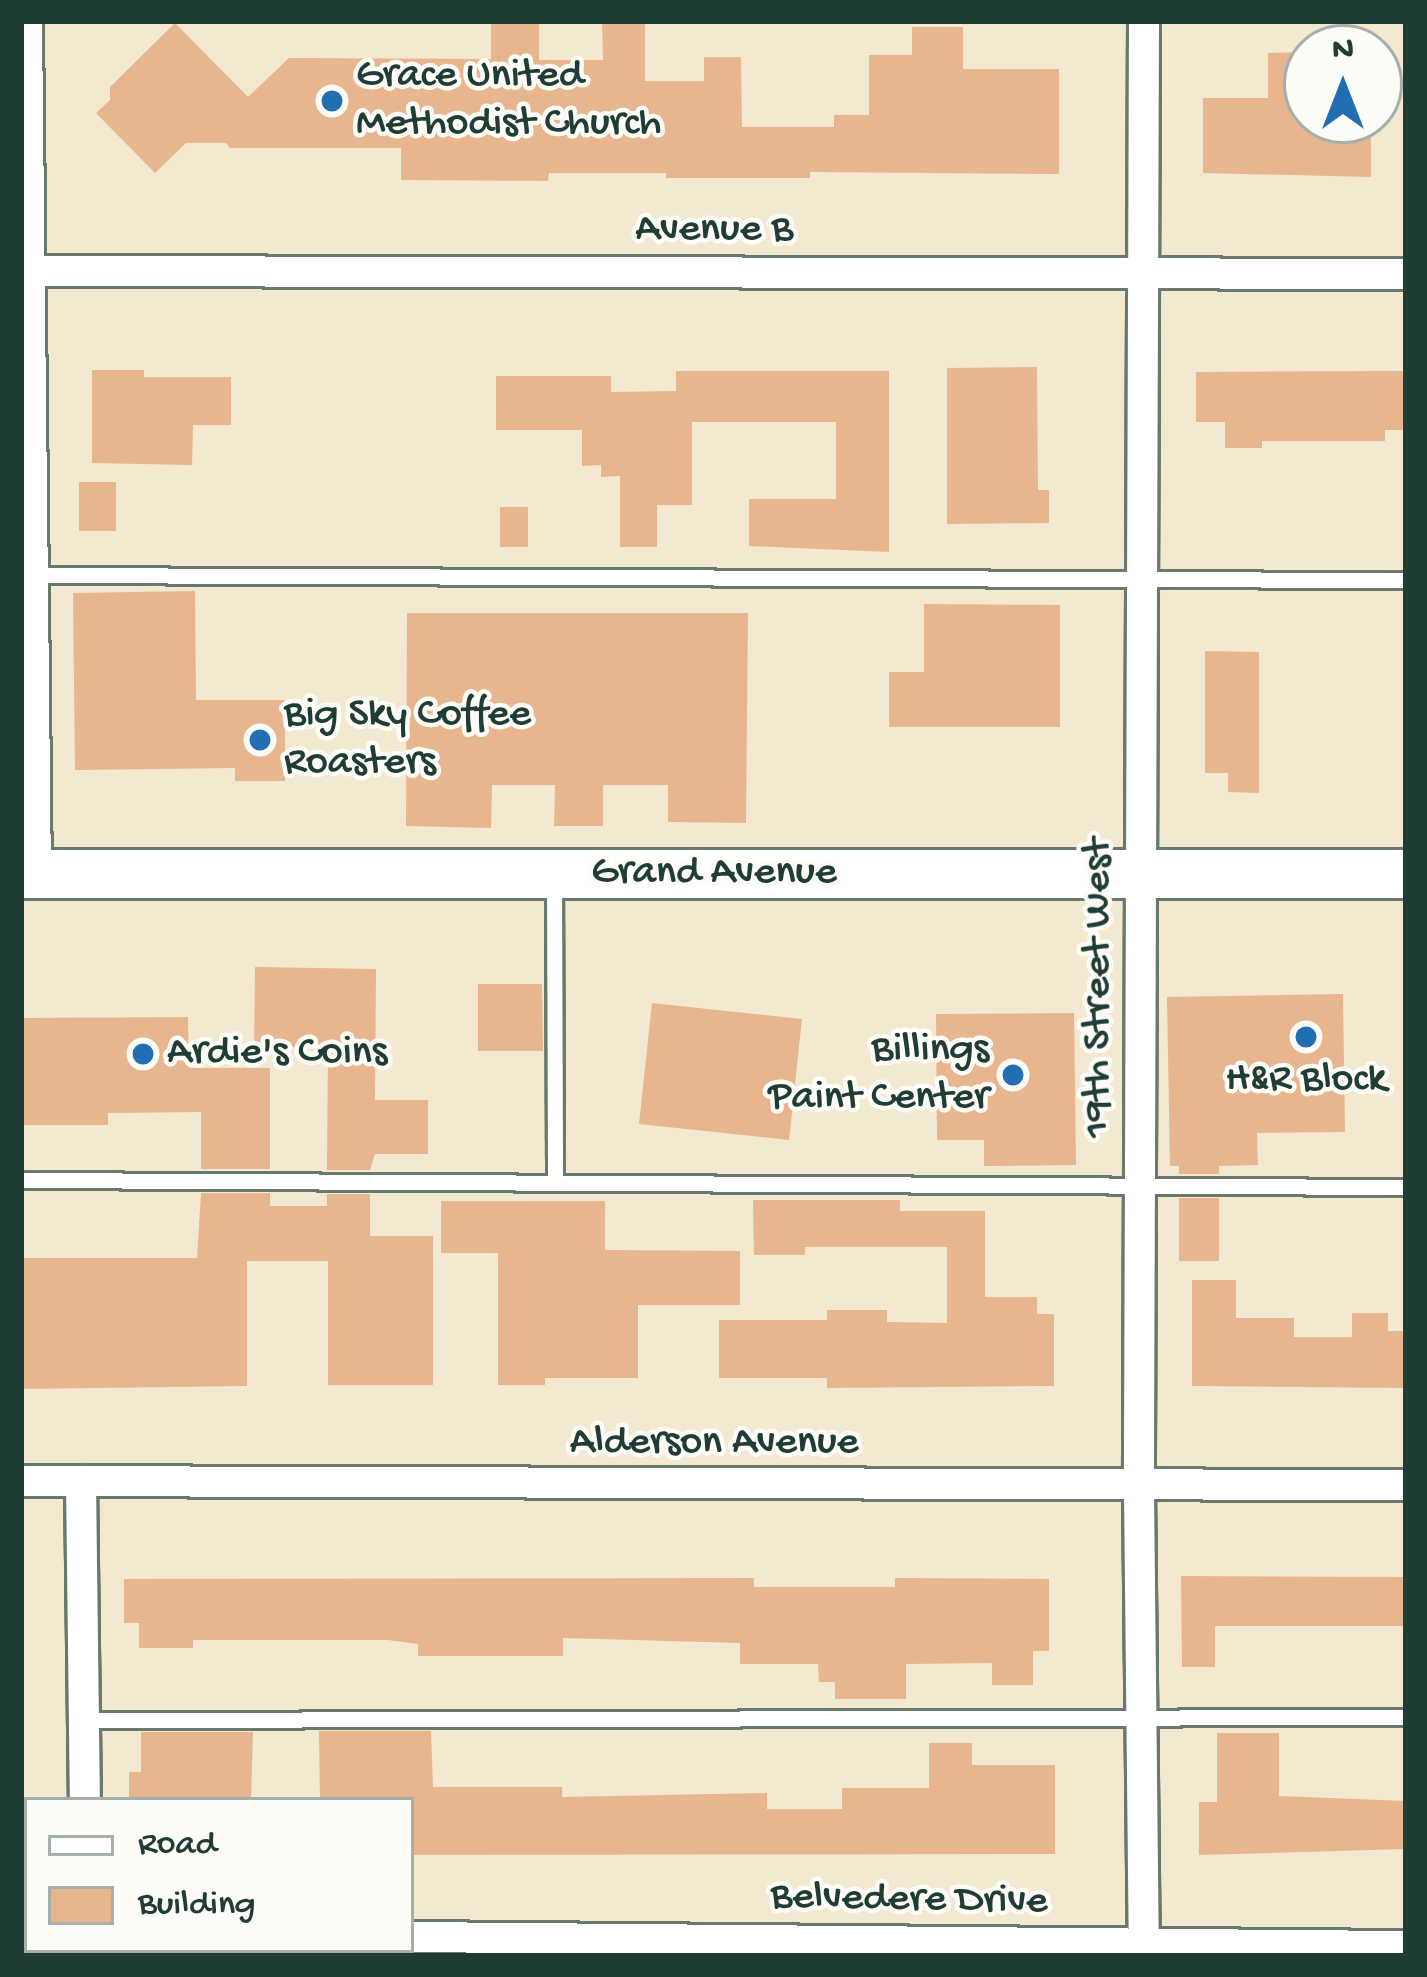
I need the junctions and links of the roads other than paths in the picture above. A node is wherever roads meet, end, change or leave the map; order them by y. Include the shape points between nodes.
1 (27, 21) edge
2 (1144, 21) edge
3 (26, 271) edge
4 (1147, 274) junction
5 (1406, 274) edge
6 (27, 575) edge
7 (1144, 580) junction
8 (1406, 580) edge
9 (28, 874) edge
10 (554, 874) junction
11 (1143, 874) junction
12 (1406, 874) edge
13 (21, 1180) edge
14 (555, 1182) junction
15 (1141, 1185) junction
16 (1406, 1187) edge
17 (21, 1481) edge
18 (81, 1481) junction
19 (1406, 1485) edge
20 (1139, 1489) junction
21 (1142, 1715) junction
22 (1406, 1718) edge
23 (84, 1720) junction
24 (85, 1797) edge
25 (414, 1936) edge
26 (1406, 1946) edge
27 (1144, 1951) edge

1 - 3 street
2 - 4 street, 19th Street West
3 - 4 street, Avenue B
3 - 6 street
4 - 5 street, Avenue B
4 - 7 street, 19th Street West
6 - 7 lane
6 - 9 street
7 - 8 lane
7 - 11 street, 19th Street West
9 - 10 main road, Grand Avenue
10 - 11 main road, Grand Avenue
10 - 14 lane
11 - 12 main road, Grand Avenue
11 - 15 street, 19th Street West
13 - 14 lane
14 - 15 lane
15 - 16 lane
15 - 20 street, 19th Street West
17 - 18 street, Alderson Avenue
18 - 20 street, Alderson Avenue
18 - 23 street
19 - 20 street, Alderson Avenue
20 - 21 street, 19th Street West
21 - 22 lane
21 - 23 lane
21 - 27 street, 19th Street West
23 - 24 street
25 - 27 street, Belvedere Drive
26 - 27 street, Belvedere Drive

